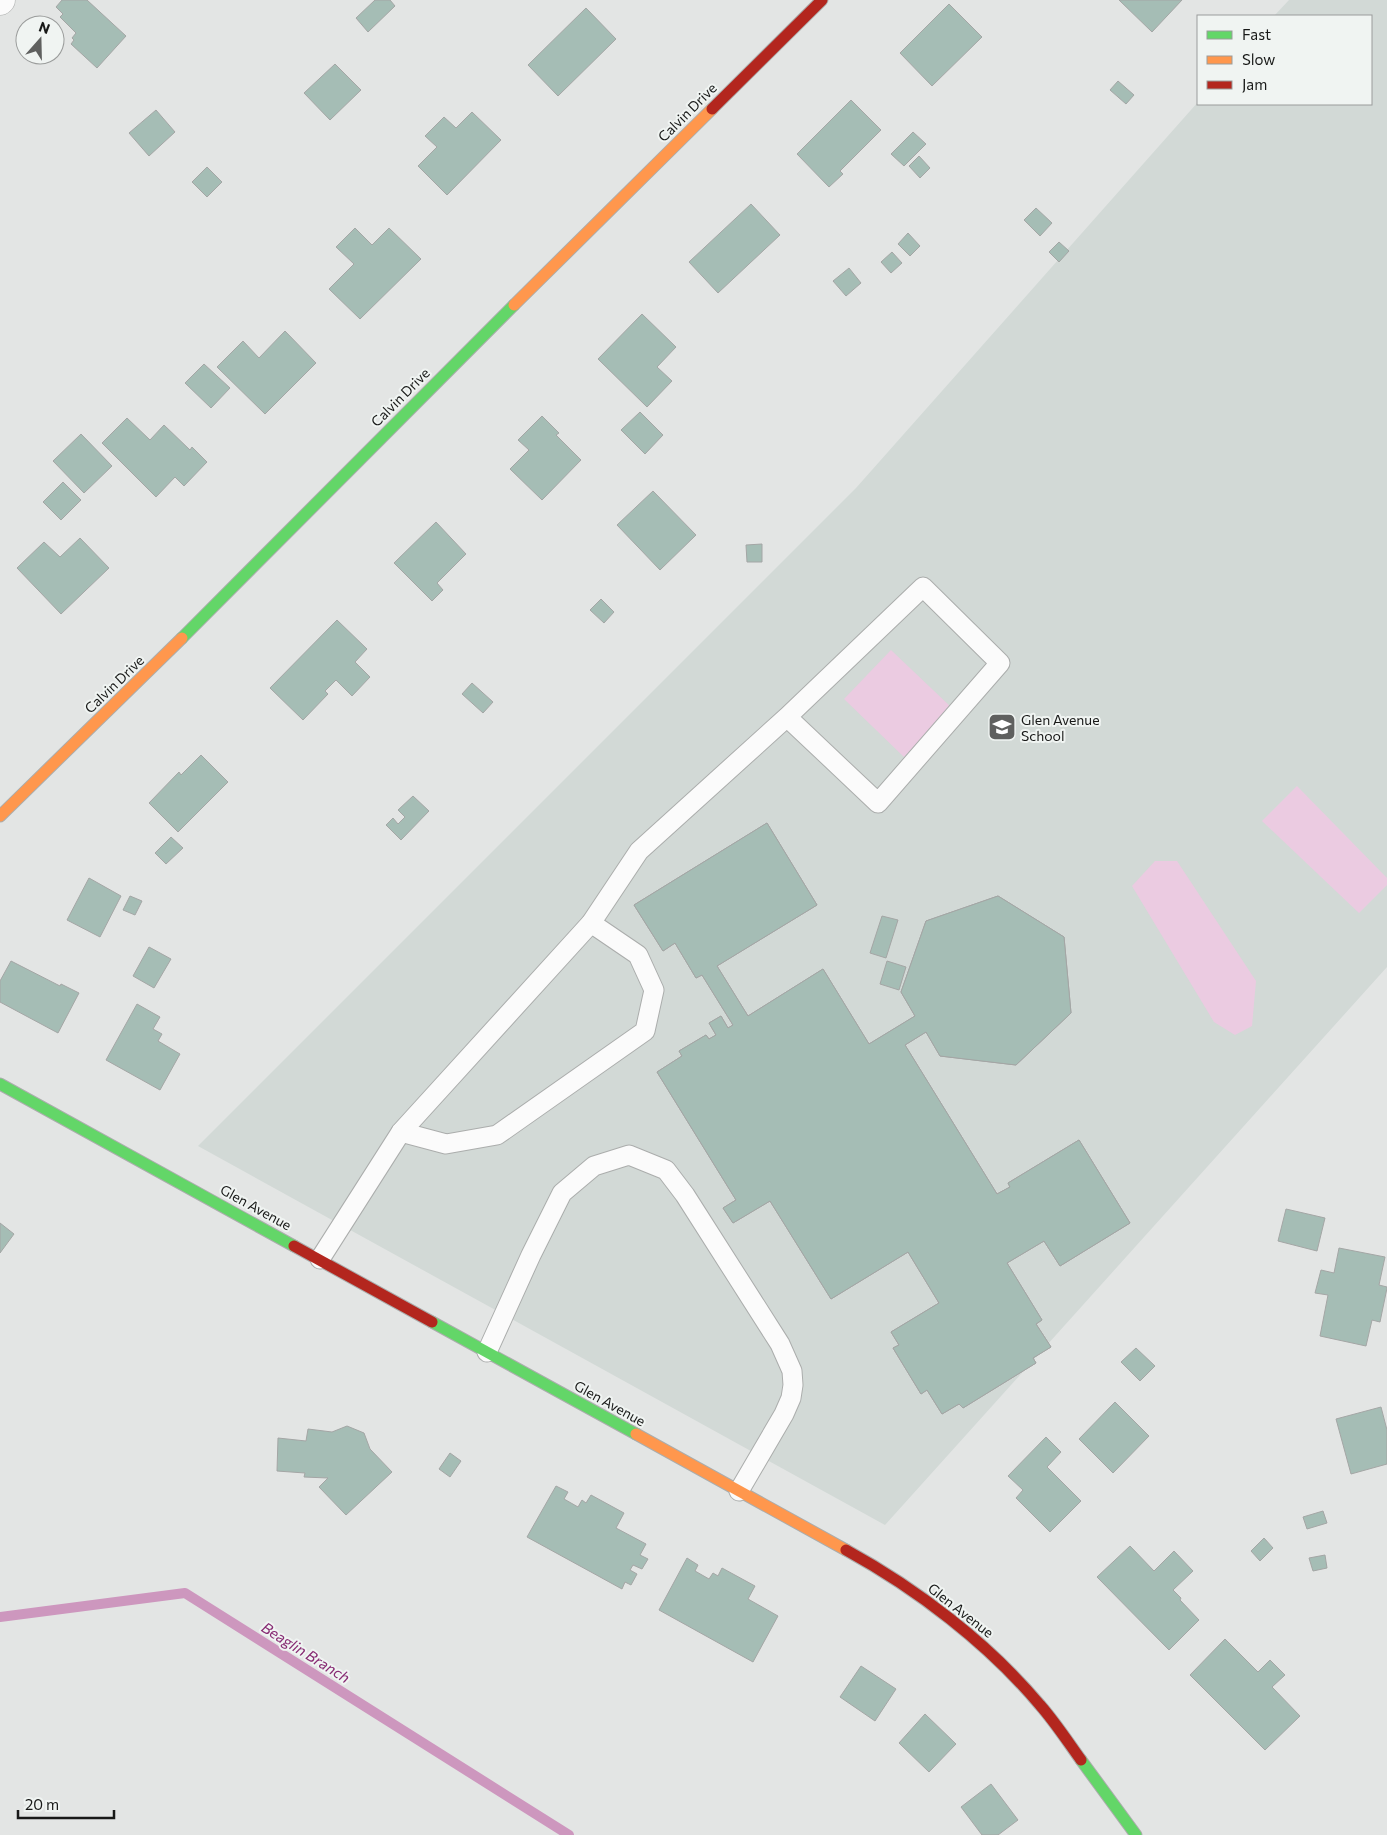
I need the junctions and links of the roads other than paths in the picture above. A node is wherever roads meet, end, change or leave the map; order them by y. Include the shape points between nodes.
1 (822, 0) edge
2 (787, 717) junction
3 (0, 816) edge
4 (591, 922) junction
5 (0, 1084) edge
6 (401, 1132) junction
7 (320, 1259) junction
8 (487, 1352) junction
9 (739, 1491) junction
10 (1136, 1835) edge

1 - 3 street, Calvin Drive
2 - 2 lane via 923,587 1000,663 878,803
2 - 4 lane via 640,851
4 - 6 lane
4 - 6 lane via 638,955 654,990 645,1031 496,1135 446,1144
5 - 7 street, Glen Avenue
6 - 7 lane
7 - 8 street, Glen Avenue
8 - 9 street, Glen Avenue
8 - 9 lane via 562,1193 594,1166 629,1155 666,1170 780,1344 792,1371 791,1398 784,1414
9 - 10 street, Glen Avenue via 882,1571 976,1640 1040,1704

